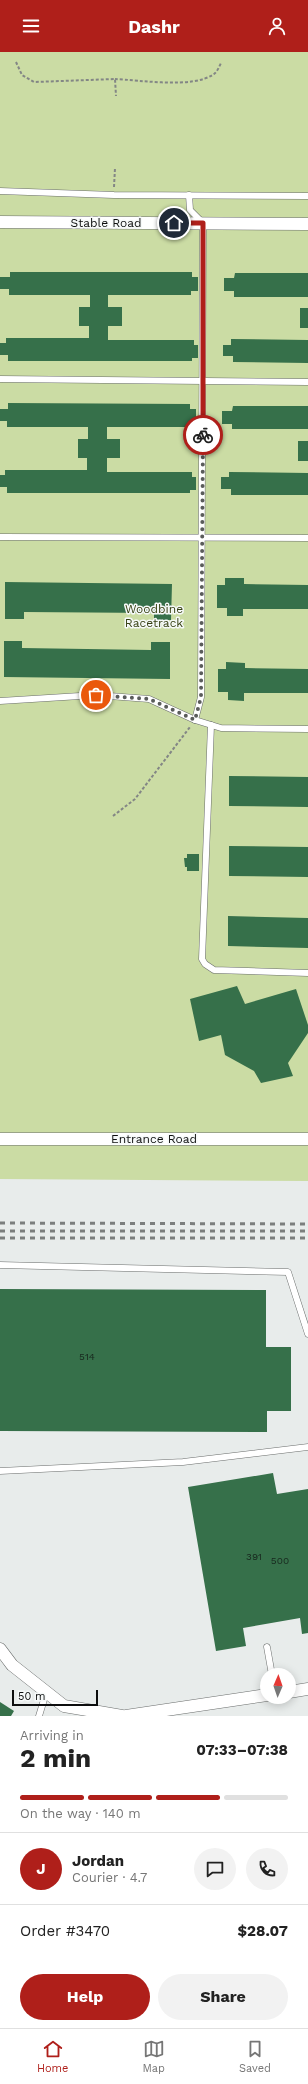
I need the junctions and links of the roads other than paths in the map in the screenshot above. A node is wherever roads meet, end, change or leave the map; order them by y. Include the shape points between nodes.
1 (0, 191) edge
2 (189, 195) junction
3 (308, 196) edge
4 (0, 222) edge
5 (203, 223) junction
6 (308, 224) edge
7 (0, 379) edge
8 (203, 381) junction
9 (308, 382) edge
10 (0, 537) edge
11 (202, 538) junction
12 (308, 538) edge
13 (0, 701) edge
14 (195, 720) junction
15 (211, 725) junction
16 (308, 729) edge
17 (308, 973) edge
18 (0, 1138) edge
19 (308, 1139) edge
20 (0, 1265) edge
21 (308, 1334) edge
22 (308, 1442) edge
23 (308, 1446) edge
24 (0, 1471) edge
25 (267, 1647) dead end
26 (0, 1649) edge
27 (271, 1668) edge
28 (308, 1689) edge
29 (296, 1691) edge
30 (46, 1693) junction
31 (260, 1696) edge
32 (88, 1713) edge
33 (159, 1714) edge
34 (39, 1716) edge
35 (122, 1716) edge
36 (126, 1716) edge

1 - 2 lane
2 - 3 lane
2 - 5 lane via 190,210
4 - 5 street, Stable Road
5 - 6 street, Stable Road
5 - 8 lane
7 - 8 lane
8 - 9 lane
8 - 11 lane
10 - 11 lane
11 - 12 lane
11 - 14 lane via 201,697
13 - 14 lane via 96,695 149,699
14 - 15 lane
15 - 16 lane via 221,728
15 - 17 lane via 202,959 214,970
18 - 19 street, Entrance Road
20 - 21 lane via 288,1272
22 - 23 lane
23 - 24 lane via 183,1462
25 - 27 lane
26 - 30 street via 12,1665
28 - 29 street
30 - 32 street via 64,1706
30 - 34 lane
31 - 33 street
32 - 35 street
33 - 36 street

